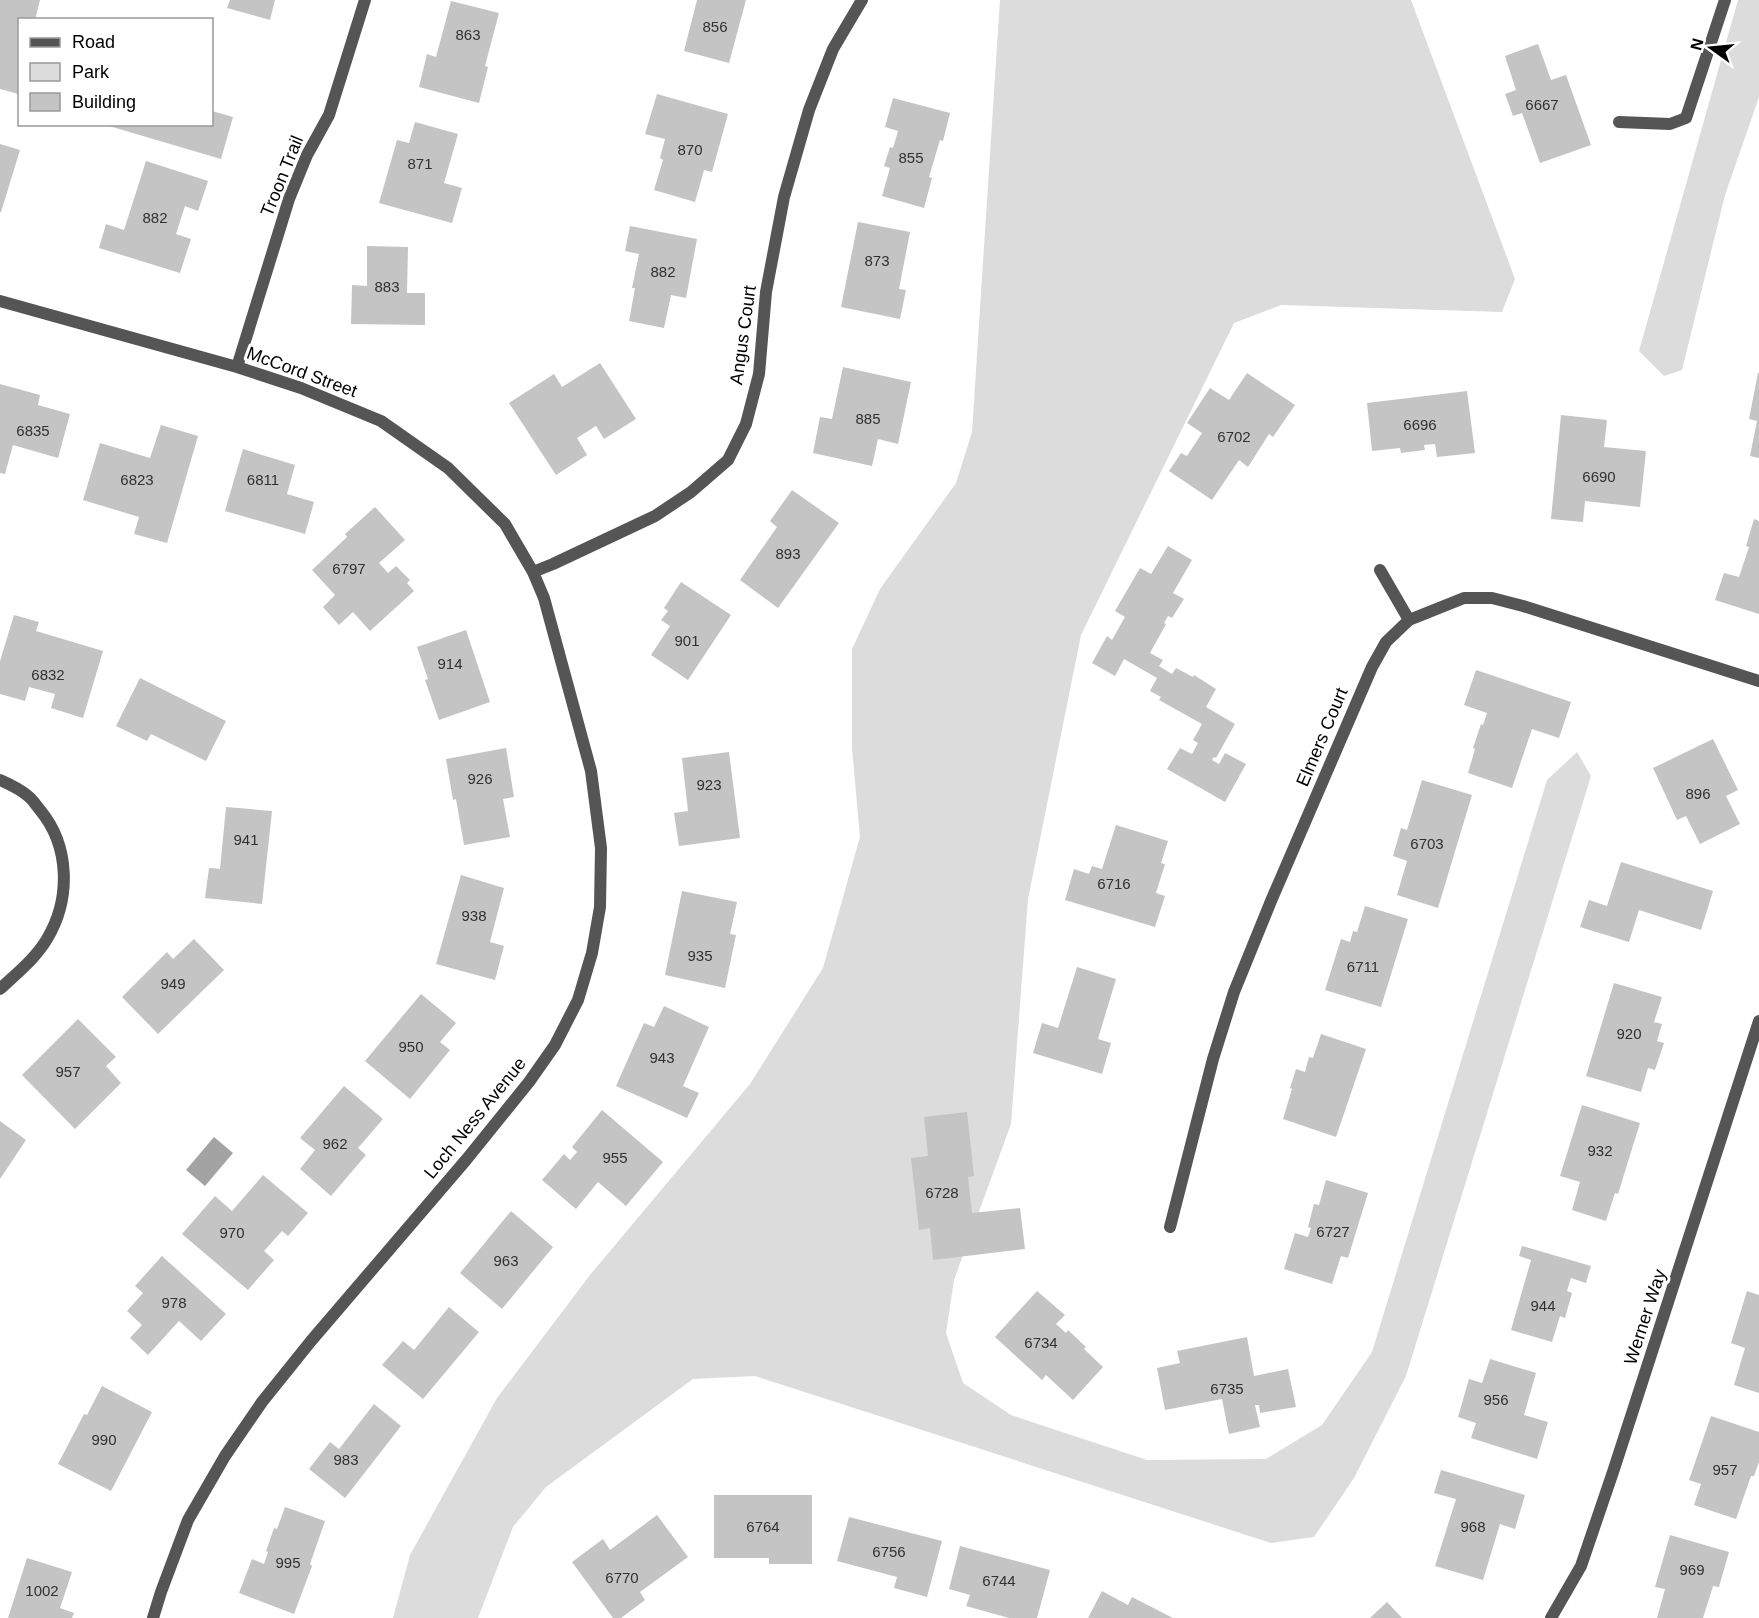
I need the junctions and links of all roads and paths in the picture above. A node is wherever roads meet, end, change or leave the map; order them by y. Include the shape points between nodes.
1 (365, 0) edge
2 (862, 0) edge
3 (1725, 0) edge
4 (1619, 122) dead end
5 (0, 301) edge
6 (237, 367) junction
7 (1380, 570) dead end
8 (533, 572) junction
9 (1409, 620) junction
10 (1759, 681) edge
11 (0, 780) edge
12 (0, 989) edge
13 (1759, 1021) edge
14 (1170, 1227) dead end
15 (153, 1618) edge
16 (1551, 1618) edge

1 - 6 street, Troon Trail via 328,115 289,199
2 - 8 street, Angus Court via 833,49 809,110 784,197 766,292 759,374 746,424 728,460 655,516
3 - 4 street via 1686,118 1670,124
5 - 6 street, McCord Street
6 - 8 street, McCord Street via 301,388 381,421 400,434 448,468 505,524
7 - 9 street
8 - 15 street, Loch Ness Avenue via 544,597 591,771 601,848 600,907 578,1000 555,1045 529,1082 311,1341 231,1447 188,1520
9 - 10 street, Elmers Court via 1464,597 1492,598
9 - 14 street, Elmers Court via 1386,642 1372,667 1234,992
11 - 12 street via 29,796 47,818 60,846 64,878 60,909 47,938
13 - 16 street, Werner Way via 1581,1566

